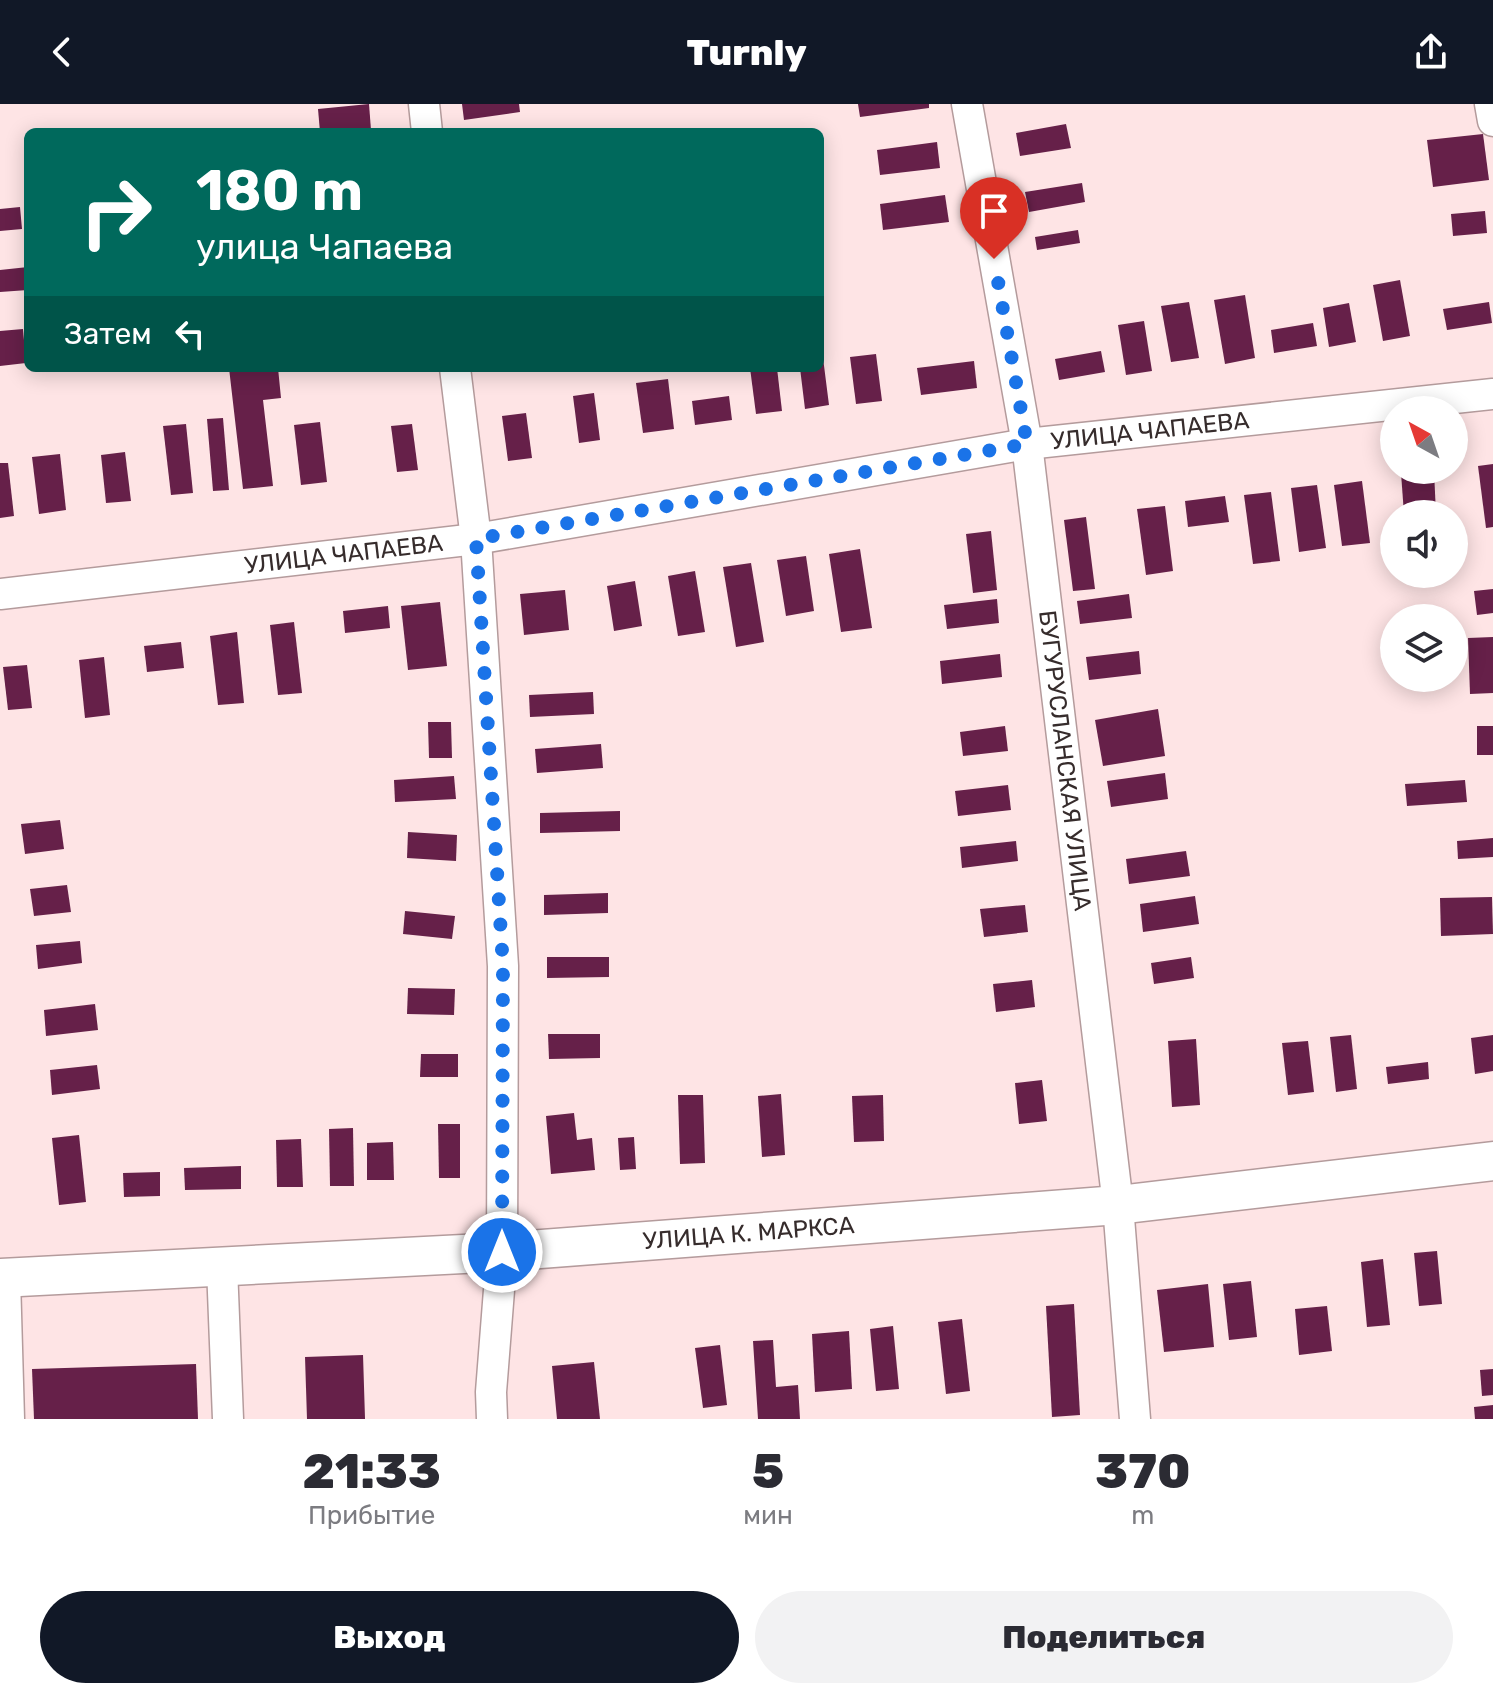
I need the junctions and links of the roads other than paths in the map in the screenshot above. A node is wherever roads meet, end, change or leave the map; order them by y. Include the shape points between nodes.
1 (424, 104) edge
2 (967, 104) edge
3 (1490, 104) edge
4 (1493, 121) edge
5 (427, 128) edge
6 (455, 372) edge
7 (1493, 394) edge
8 (1027, 444) junction
9 (476, 539) junction
10 (0, 594) edge
11 (1493, 1161) edge
12 (1118, 1205) junction
13 (502, 1252) junction
14 (222, 1267) junction
15 (3, 1278) edge
16 (9, 1419) edge
17 (228, 1419) edge
18 (492, 1419) edge
19 (1135, 1419) edge

1 - 5 street
2 - 8 street, БУГУРУСЛАНСКАЯ УЛИЦА
3 - 4 street
6 - 9 street
7 - 8 street, УЛИЦА ЧАПАЕВА
8 - 9 street, УЛИЦА ЧАПАЕВА
8 - 12 street, БУГУРУСЛАНСКАЯ УЛИЦА
9 - 10 street, УЛИЦА ЧАПАЕВА
9 - 13 street via 503,966
11 - 12 main road, УЛИЦА К. МАРКСА
12 - 13 main road, УЛИЦА К. МАРКСА
12 - 19 street, БУГУРУСЛАНСКАЯ УЛИЦА
13 - 14 main road, УЛИЦА К. МАРКСА
13 - 18 street
14 - 15 main road, УЛИЦА К. МАРКСА
14 - 17 street
15 - 16 street

